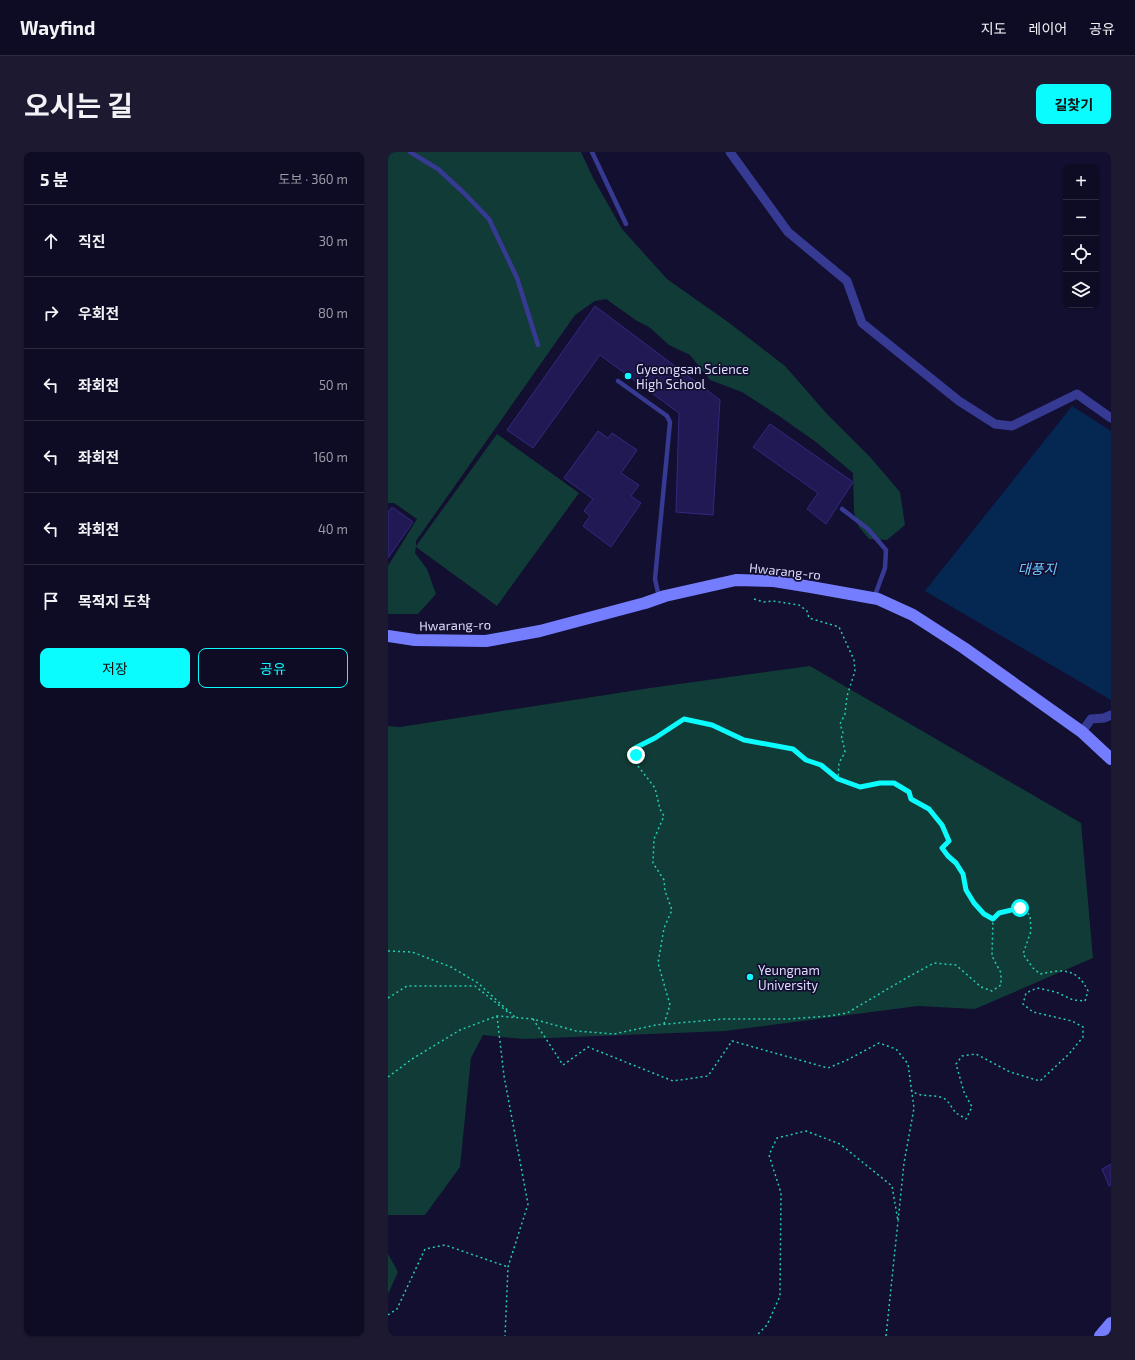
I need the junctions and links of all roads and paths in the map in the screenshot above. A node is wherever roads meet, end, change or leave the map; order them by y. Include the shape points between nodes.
1 (410, 152) edge
2 (592, 152) edge
3 (730, 152) edge
4 (626, 224) dead end
5 (538, 345) dead end
6 (618, 381) dead end
7 (1111, 418) edge
8 (842, 509) dead end
9 (659, 598) junction
10 (874, 598) junction
11 (754, 599) dead end
12 (388, 636) edge
13 (1111, 715) edge
14 (1082, 732) junction
15 (1111, 760) edge
16 (838, 779) junction
17 (993, 919) junction
18 (388, 951) edge
19 (388, 998) edge
20 (497, 1016) junction
21 (516, 1018) junction
22 (533, 1019) junction
23 (664, 1024) junction
24 (388, 1077) edge
25 (911, 1090) junction
26 (898, 1221) junction
27 (508, 1267) junction
28 (388, 1315) edge
29 (1111, 1323) edge
30 (504, 1336) edge
31 (756, 1336) edge
32 (886, 1336) edge
33 (1100, 1336) edge

1 - 5 lane via 438,169 489,219 517,278
2 - 4 lane
3 - 7 street via 788,232 846,281 862,323 959,401 995,424 1012,426 1077,394
6 - 9 lane via 667,416 670,422 655,579
8 - 10 lane via 868,529 886,550 885,568
9 - 10 street, Hwarang-ro via 736,580 774,581
9 - 12 street, Hwarang-ro via 540,631 486,641 415,640
10 - 14 street, Hwarang-ro via 926,623
11 - 16 path via 799,605 807,611 809,618 839,627 854,660 856,671 840,724 845,752 839,763
13 - 14 street via 1091,719
14 - 15 street, Hwarang-ro
16 - 17 path via 860,787 894,783 909,792 911,799 929,809 942,825 949,841 942,848 963,874 966,890 984,914
16 - 23 path via 821,765 806,760 793,749 744,740 712,725 684,719 635,748 638,766 655,788 664,816 654,839 653,863 664,880 672,910 664,928 658,963 670,1005
17 - 23 path via 992,956 1001,973 1001,985 992,991 981,987 956,966 934,964 847,1013 790,1019 723,1019
17 - 25 path via 999,913 1020,908 1030,915 1030,931 1023,954 1033,968 1040,974 1058,970 1073,972 1084,982 1088,991 1085,1001 1073,1000 1056,992 1037,988 1026,993 1023,1004 1034,1012 1072,1021 1083,1027 1083,1037 1040,1081 1010,1072 976,1054 962,1056 956,1064 964,1092 972,1107 966,1119 956,1113 945,1099 915,1094
18 - 21 path via 412,952 451,968 478,983
19 - 21 path via 407,986 475,986
20 - 21 path
20 - 24 path via 460,1030
20 - 27 path via 504,1076 528,1204
21 - 22 path
22 - 23 path via 576,1031 614,1034
22 - 25 path via 563,1065 588,1047 673,1081 708,1076 732,1041 828,1068 879,1043 896,1049 908,1064
25 - 26 path via 914,1108 904,1163
26 - 31 path via 892,1186 840,1144 806,1131 777,1138 769,1155 781,1193 780,1296 767,1324
26 - 32 path
27 - 28 path via 445,1246 425,1249 397,1308
27 - 30 path
29 - 33 street

